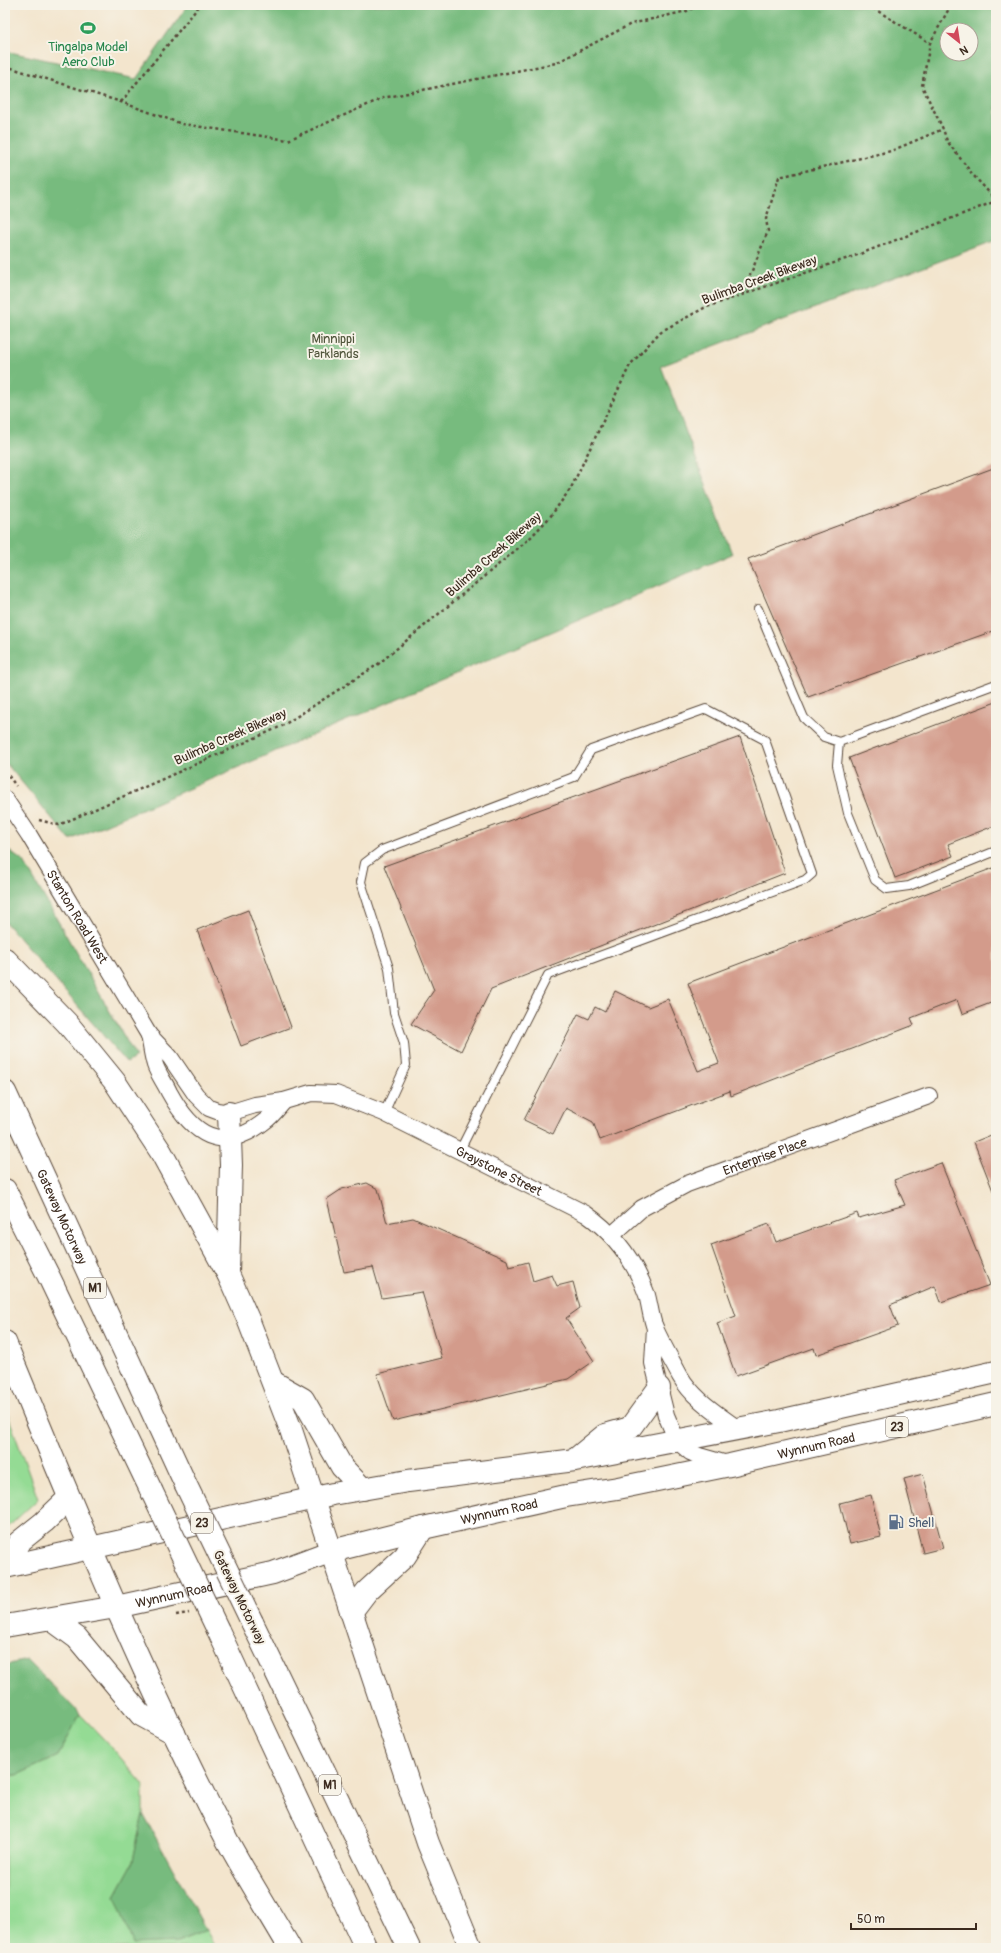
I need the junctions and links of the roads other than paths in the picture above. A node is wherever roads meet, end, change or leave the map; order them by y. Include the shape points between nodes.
1 (758, 609) dead end
2 (996, 684) edge
3 (839, 742) junction
4 (5, 799) edge
5 (996, 851) edge
6 (5, 959) edge
7 (149, 1035) junction
8 (5, 1092) edge
9 (929, 1096) dead end
10 (284, 1101) junction
11 (229, 1113) junction
12 (384, 1113) junction
13 (231, 1137) junction
14 (460, 1150) junction
15 (5, 1190) edge
16 (612, 1235) junction
17 (228, 1274) junction
18 (655, 1327) junction
19 (5, 1342) edge
20 (996, 1372) edge
21 (273, 1382) junction
22 (659, 1388) junction
23 (996, 1404) edge
24 (738, 1429) junction
25 (677, 1441) junction
26 (575, 1460) junction
27 (730, 1465) junction
28 (363, 1489) junction
29 (69, 1498) junction
30 (314, 1498) junction
31 (424, 1528) junction
32 (90, 1548) junction
33 (332, 1551) junction
34 (5, 1566) edge
35 (116, 1607) junction
36 (351, 1612) junction
37 (51, 1618) junction
38 (5, 1626) edge
39 (174, 1733) junction
40 (290, 1948) edge
41 (366, 1948) edge
42 (409, 1948) edge
43 (471, 1948) edge

1 - 3 lane via 804,718 824,737
2 - 3 lane
3 - 5 lane via 837,765 848,813 875,880 887,889 910,886
4 - 7 street, Stanton Road West via 33,841
6 - 17 main road via 67,1022 115,1082 161,1152
7 - 11 street, Stanton Road West via 170,1057 202,1102 217,1111
7 - 13 street, Stanton Road West via 155,1066 184,1116 207,1135 217,1138
8 - 42 main road, Gateway Motorway / M1, bridge via 185,1483
9 - 16 street, Enterprise Place via 687,1184 642,1208
10 - 11 street, Graystone Street via 255,1105
10 - 12 street, Graystone Street via 324,1092 352,1099
10 - 13 street, Graystone Street via 265,1121
11 - 13 main road
12 - 14 street, Graystone Street
12 - 14 lane via 406,1065 404,1043 394,1013 389,968 361,882 365,863 382,850 574,777 591,750 706,710 765,740 812,874 805,880 548,975
13 - 17 main road
14 - 16 street, Graystone Street via 586,1214
15 - 41 main road, bridge via 218,1630
16 - 18 street, Graystone Street via 640,1278
17 - 21 main road
18 - 22 street, Graystone Street via 653,1363
18 - 24 street, Graystone Street via 681,1377 693,1393
19 - 29 main road
20 - 24 main road, 23
21 - 28 main road via 303,1399 342,1467
21 - 30 main road
22 - 25 street, Graystone Street via 666,1415
22 - 26 main road via 630,1428 605,1435
23 - 27 main road, Wynnum Road / 23
24 - 25 main road, 23
25 - 26 main road, 23
25 - 27 street, Graystone Street via 690,1452
26 - 28 main road, 23
27 - 31 main road, Wynnum Road / 23 via 566,1496
28 - 30 main road, 23
29 - 32 main road
29 - 34 main road via 19,1542
30 - 32 main road, 23
30 - 33 main road
31 - 33 main road, Wynnum Road / 23
31 - 36 main road via 405,1556 366,1591
32 - 34 main road, 23
32 - 35 main road
33 - 35 main road, Wynnum Road / 23 via 273,1573
33 - 36 main road
35 - 37 main road, Wynnum Road / 23
35 - 39 main road
36 - 43 main road via 428,1843
37 - 38 main road, Wynnum Road / 23
37 - 39 main road via 69,1630 141,1715
39 - 40 main road via 228,1841

